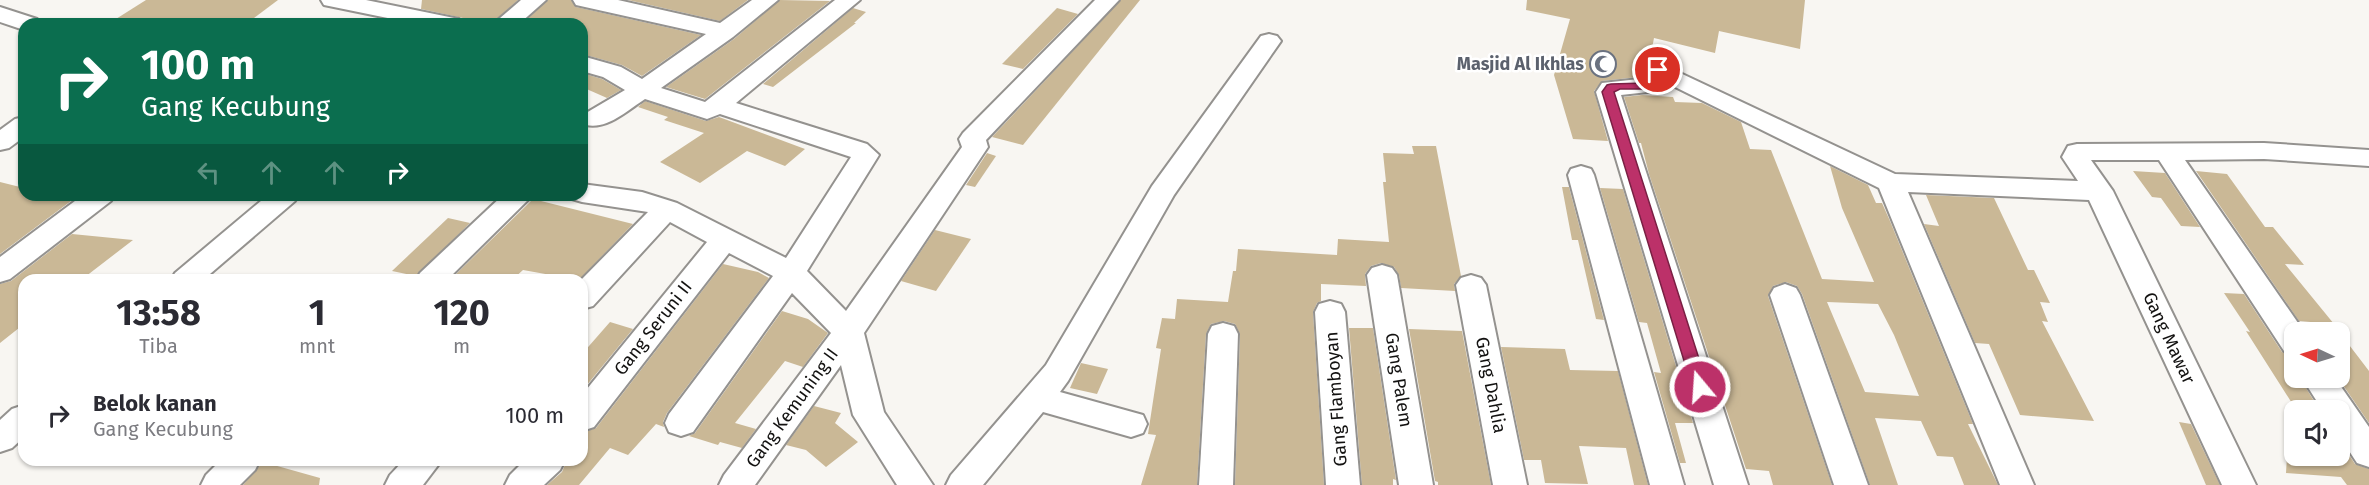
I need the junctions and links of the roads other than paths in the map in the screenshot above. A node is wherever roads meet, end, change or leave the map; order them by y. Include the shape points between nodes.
1 (332, 0) edge
2 (535, 0) edge
3 (584, 0) edge
4 (766, 0) edge
5 (849, 0) edge
6 (1108, 0) edge
7 (421, 18) edge
8 (512, 18) edge
9 (725, 32) junction
10 (1269, 41) dead end
11 (588, 65) edge
12 (644, 91) junction
13 (718, 105) junction
14 (595, 119) dead end
15 (18, 129) edge
16 (0, 142) edge
17 (2166, 151) junction
18 (2369, 158) edge
19 (1581, 175) dead end
20 (1890, 183) junction
21 (2099, 191) junction
22 (588, 194) edge
23 (92, 201) edge
24 (278, 201) edge
25 (513, 201) edge
26 (668, 209) junction
27 (725, 238) junction
28 (0, 272) edge
29 (791, 273) junction
30 (192, 274) edge
31 (436, 274) edge
32 (1382, 275) dead end
33 (1471, 285) dead end
34 (588, 292) edge
35 (1785, 295) dead end
36 (1330, 312) dead end
37 (2284, 327) edge
38 (848, 332) junction
39 (1224, 334) dead end
40 (2325, 388) edge
41 (1038, 398) junction
42 (588, 410) edge
43 (18, 423) edge
44 (681, 423) dead end
45 (1131, 424) dead end
46 (0, 439) edge
47 (2369, 454) edge
48 (237, 466) edge
49 (419, 466) edge
50 (542, 466) edge
51 (218, 485) edge
52 (402, 485) edge
53 (522, 485) edge
54 (736, 485) edge
55 (916, 485) edge
56 (963, 485) edge
57 (1216, 485) edge
58 (1343, 485) edge
59 (1416, 485) edge
60 (1510, 485) edge
61 (1667, 485) edge
62 (1731, 485) edge
63 (1851, 485) edge
64 (2017, 485) edge
65 (2238, 485) edge

1 - 7 street
2 - 8 street
3 - 9 street
4 - 9 street
5 - 13 street
6 - 38 street, Gang Kemuning II via 974,143
9 - 12 street
10 - 41 street via 1162,192 1058,373
11 - 12 street via 612,72
12 - 13 street via 702,111
12 - 14 street
13 - 29 street via 866,155
15 - 16 street
17 - 18 street via 2264,151
17 - 21 street, Gang Mawar via 2077,152 2075,157
17 - 37 street
19 - 61 street
20 - 21 street
20 - 62 street via 1661,71 1656,71 1648,86 1620,86 1608,92
20 - 64 street
21 - 65 street, Gang Mawar
22 - 26 street via 642,201
23 - 28 street
24 - 30 street
25 - 31 street
26 - 27 street
26 - 34 street
27 - 29 street
27 - 42 street, Gang Seruni II
29 - 38 street
29 - 44 street
32 - 59 street, Gang Palem
33 - 60 street, Gang Dahlia
35 - 63 street
36 - 58 street, Gang Flamboyan
38 - 54 street, Gang Kemuning II
38 - 55 street via 869,415
39 - 57 street
40 - 47 street
41 - 45 street
41 - 56 street
43 - 46 street
48 - 51 street
49 - 52 street
50 - 53 street

